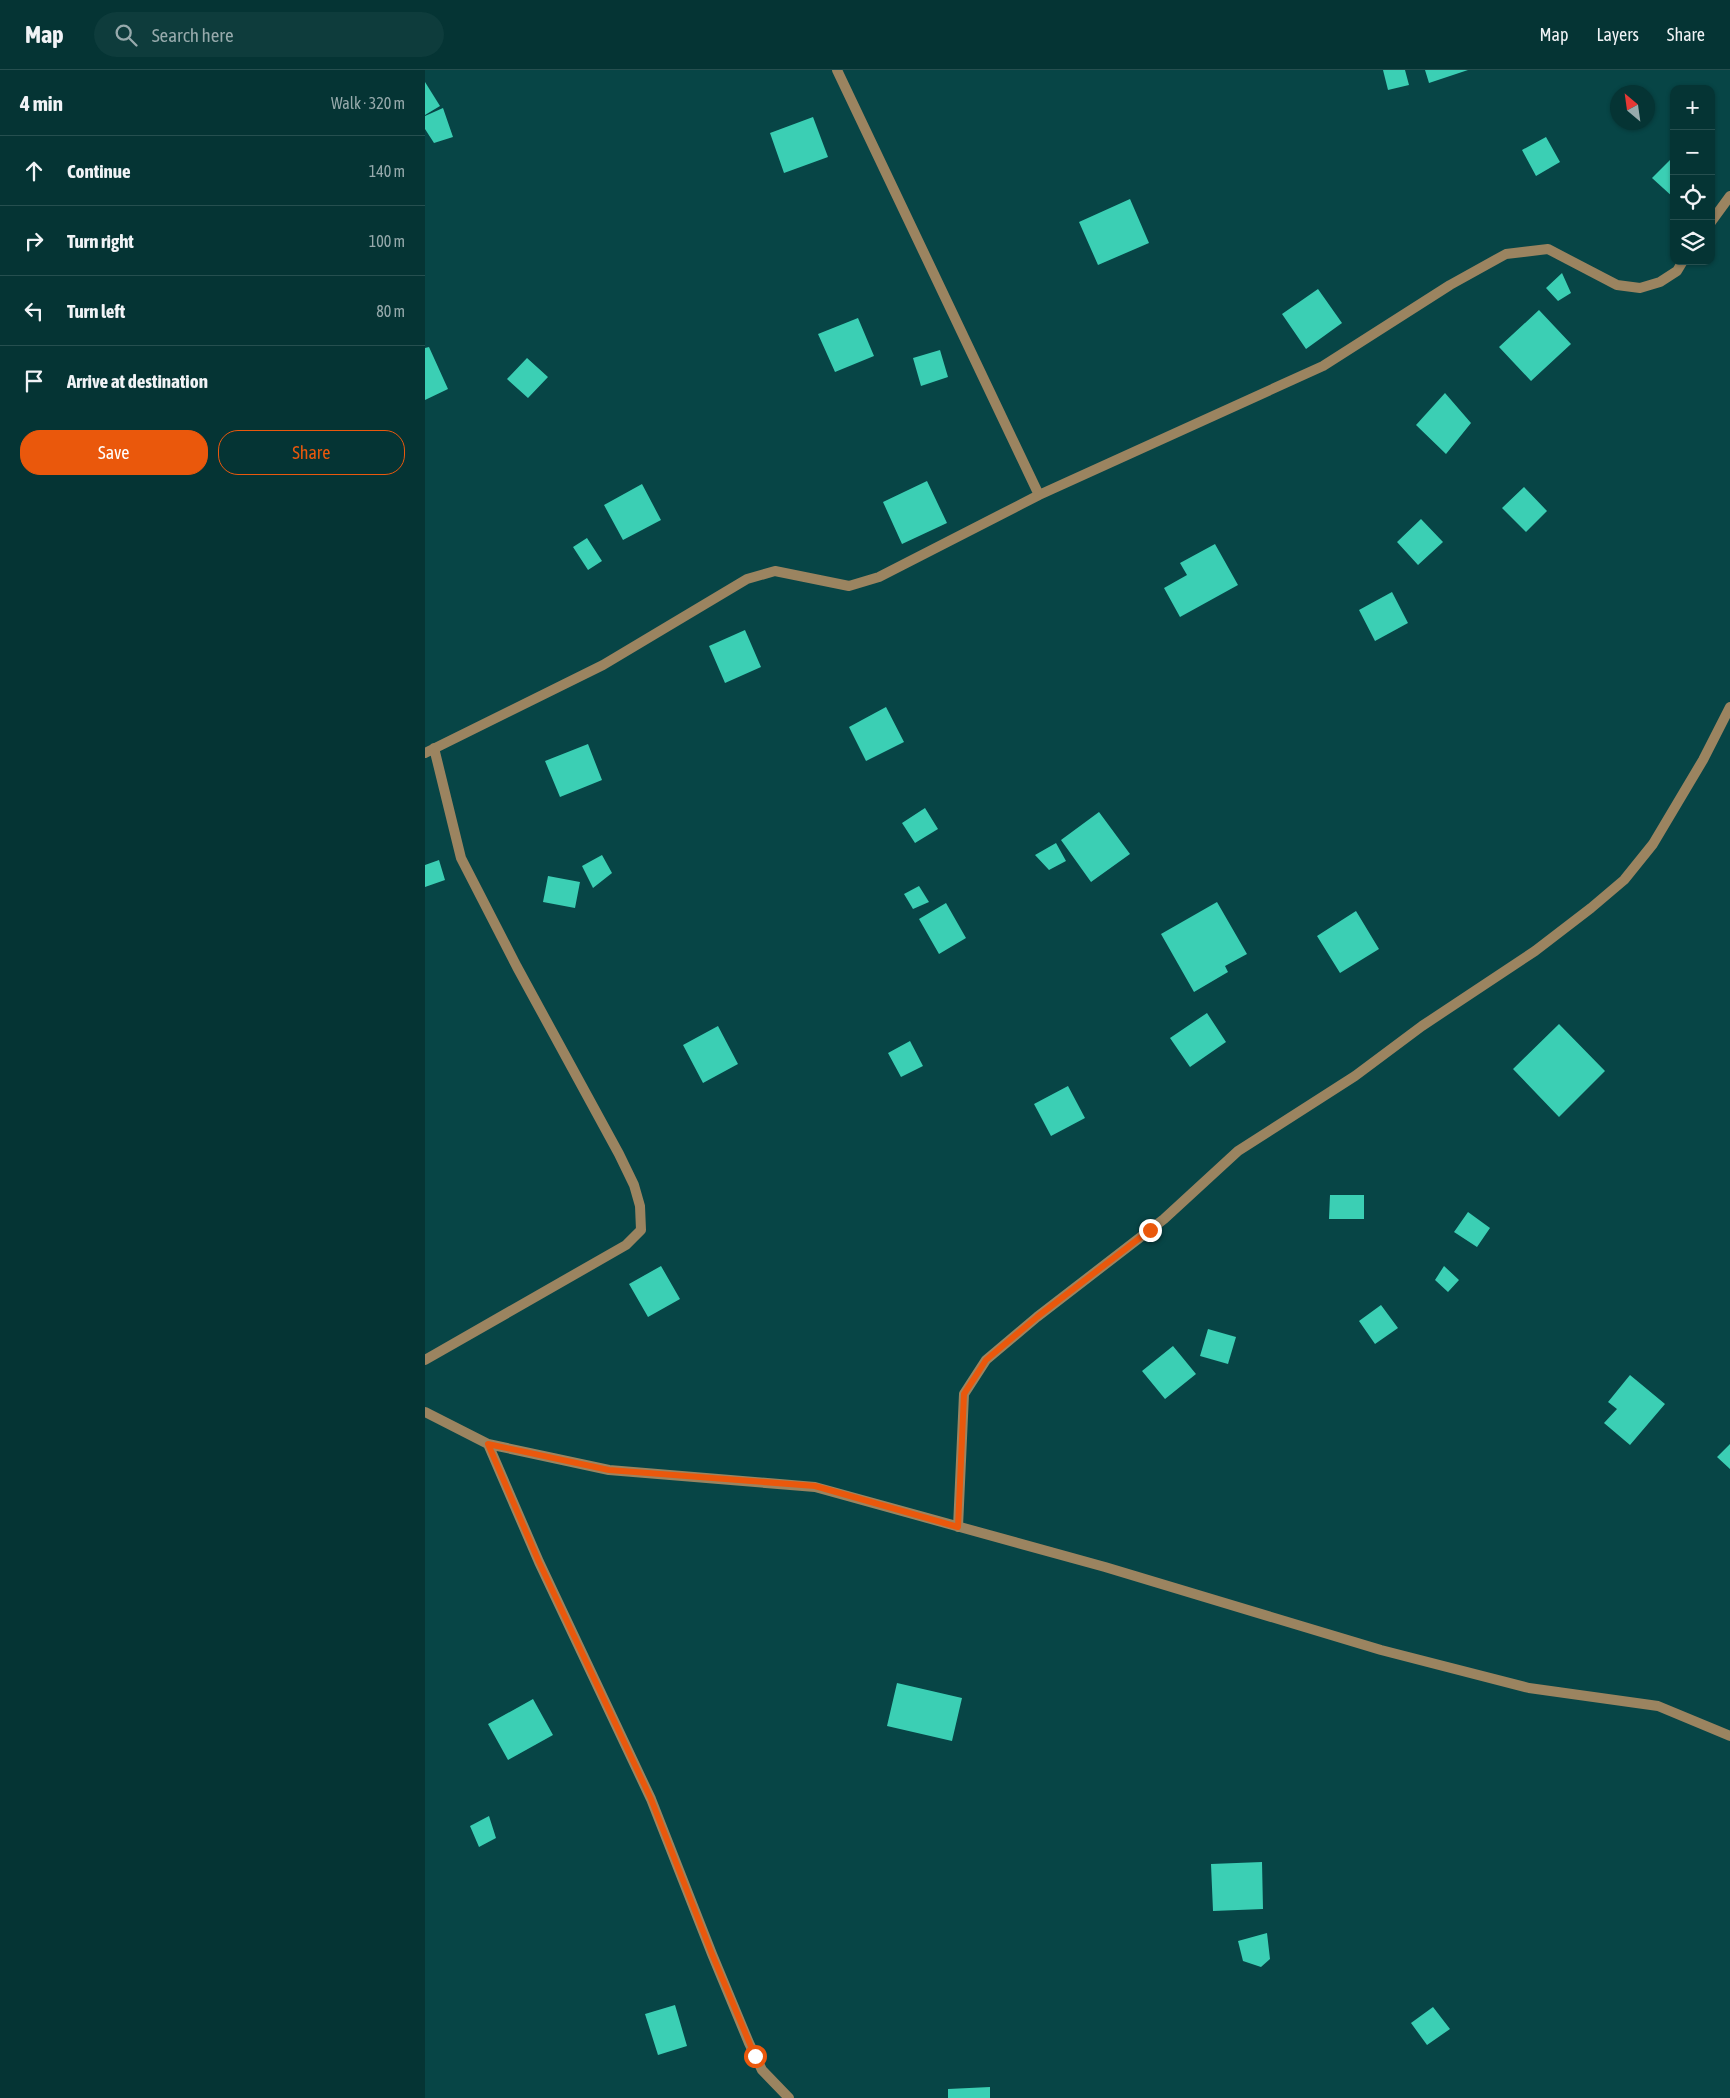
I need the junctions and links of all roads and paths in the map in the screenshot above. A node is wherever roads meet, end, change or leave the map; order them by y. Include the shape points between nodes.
1 (837, 70) edge
2 (1730, 196) edge
3 (1712, 220) edge
4 (1681, 265) edge
5 (1039, 495) junction
6 (1730, 707) edge
7 (430, 751) edge
8 (425, 1360) edge
9 (425, 1412) edge
10 (488, 1444) junction
11 (958, 1527) junction
12 (1730, 1736) edge
13 (789, 2098) edge

1 - 5 street
2 - 3 street
4 - 5 street via 1659,282 1641,288 1617,285 1548,249 1507,254 1449,285 1323,366
5 - 7 street via 879,577 849,586 775,571 747,579 603,665
6 - 11 street via 1653,844 1624,880 1519,962 1422,1026 1355,1076 1238,1151 1165,1219 986,1360 964,1394
7 - 8 street via 461,858 619,1154 634,1185 640,1206 641,1230 626,1245
9 - 10 street
10 - 11 street via 609,1470 815,1486
10 - 13 street via 539,1562 651,1799 749,2043 762,2070
11 - 12 street via 1381,1650 1529,1688 1658,1706

